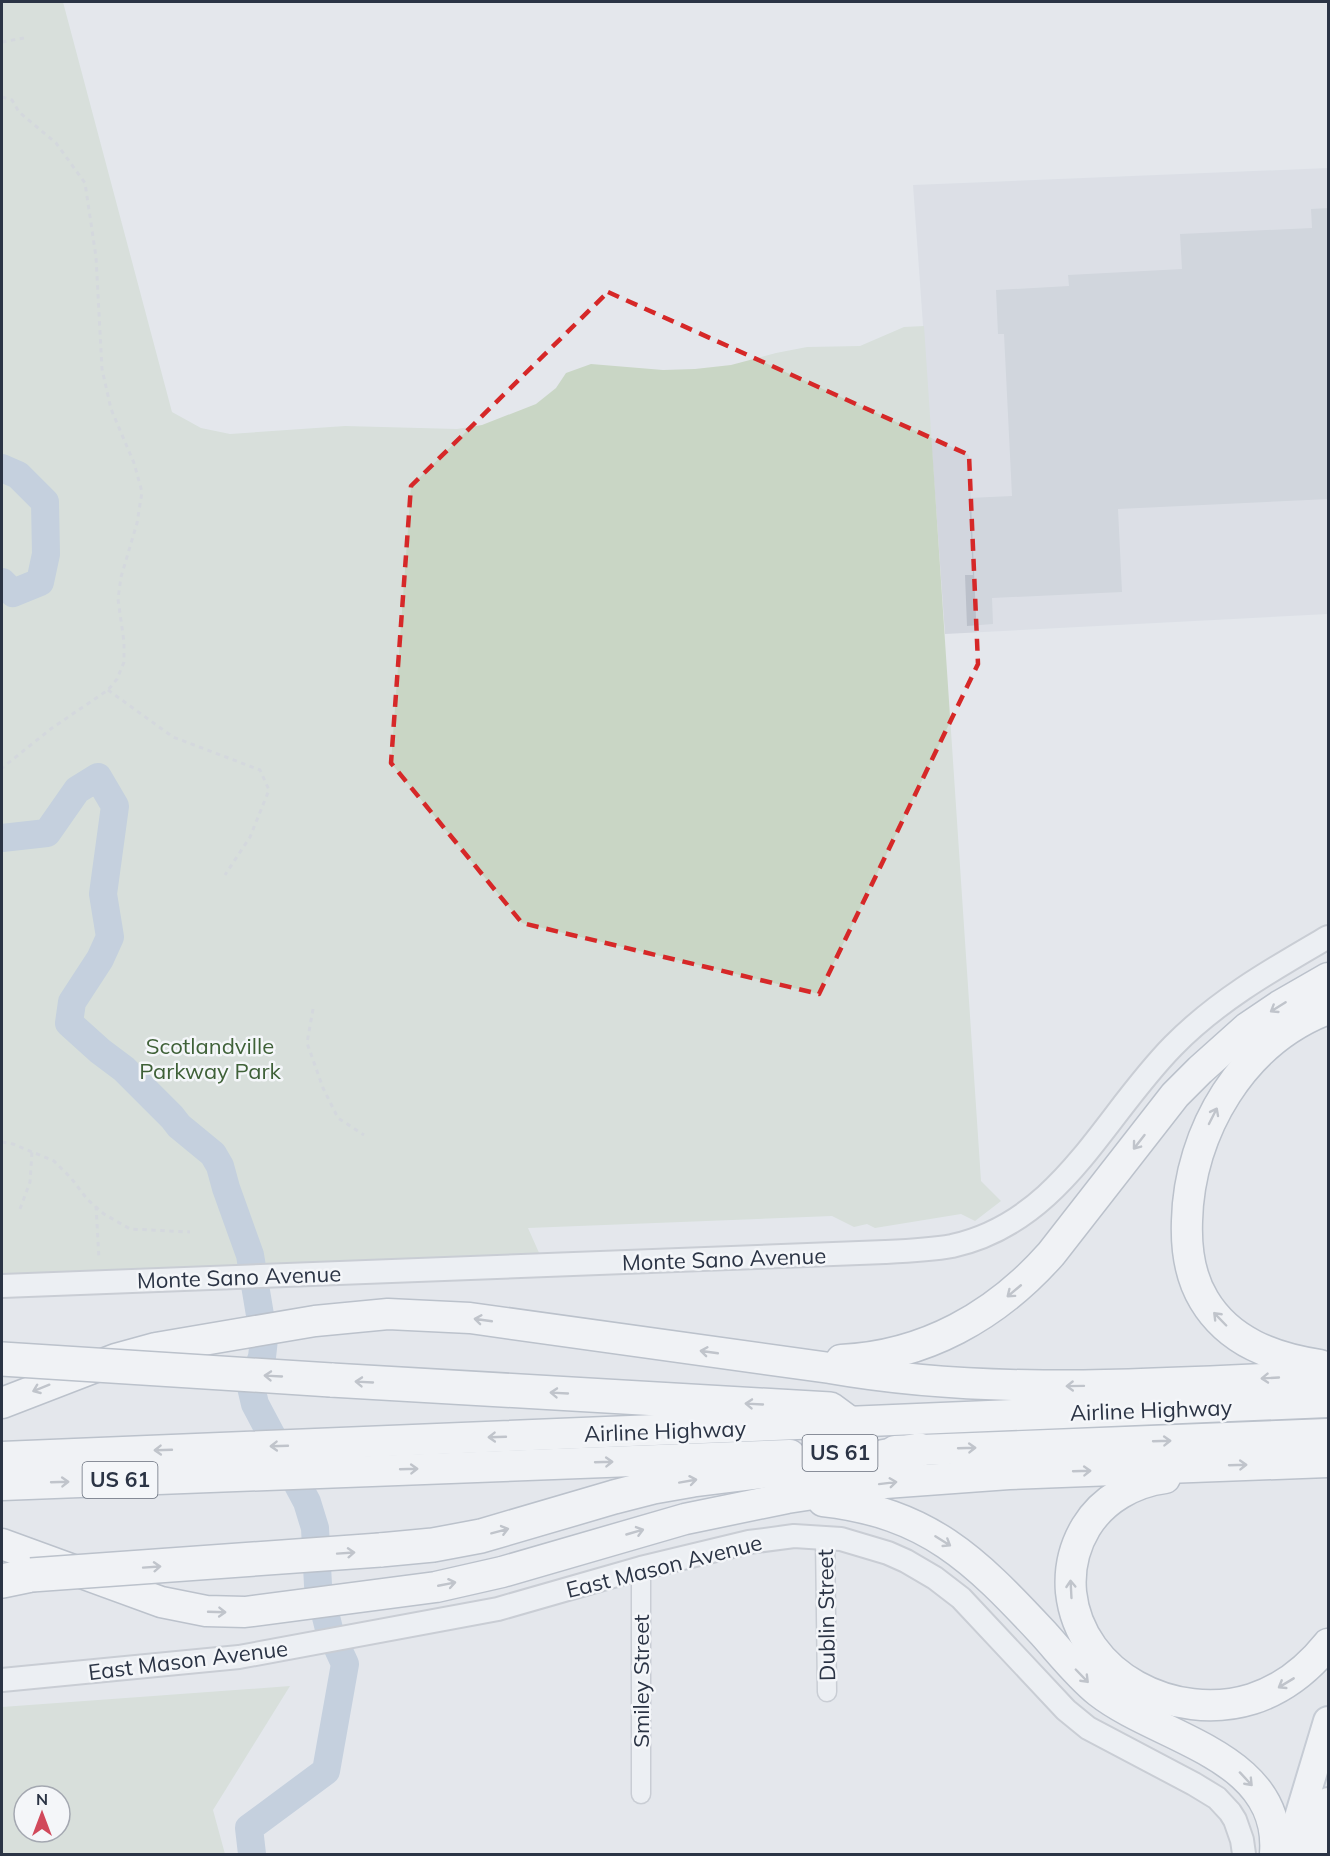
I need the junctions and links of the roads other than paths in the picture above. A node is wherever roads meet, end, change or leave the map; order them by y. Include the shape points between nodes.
1 (1329, 938) edge
2 (1329, 978) edge
3 (1329, 1009) edge
4 (2, 1286) edge
5 (2, 1359) edge
6 (809, 1365) junction
7 (1329, 1366) edge
8 (1329, 1376) edge
9 (1329, 1402) edge
10 (2, 1403) edge
11 (849, 1423) junction
12 (1329, 1434) edge
13 (919, 1450) junction
14 (2, 1457) edge
15 (1329, 1462) edge
16 (1179, 1468) junction
17 (2, 1485) edge
18 (787, 1498) junction
19 (825, 1537) junction
20 (2, 1544) edge
21 (641, 1568) junction
22 (11, 1578) edge
23 (1329, 1644) edge
24 (2, 1680) edge
25 (827, 1692) dead end
26 (1329, 1721) edge
27 (641, 1794) dead end
28 (1329, 1802) edge
29 (1329, 1836) edge
30 (1244, 1854) edge
31 (1275, 1854) edge
32 (1288, 1854) edge
33 (1314, 1854) edge

1 - 4 street, Monte Sano Avenue via 1251,982 1207,1014 1160,1059 1051,1194 994,1232 966,1242 942,1248 885,1252
2 -> 6 highway via 1247,1028 1200,1070 1175,1095 1052,1254 1002,1301 961,1327 914,1348
7 -> 3 highway via 1274,1355 1229,1329 1199,1291 1191,1268 1187,1233 1196,1160 1227,1091 1271,1042
11 -> 5 highway, bridge via 830,1409
8 -> 6 highway via 1017,1386 880,1377
6 -> 10 highway via 452,1317 388,1314 315,1321 156,1348 116,1359
9 - 11 highway, Airline Highway / US 61
11 -> 14 highway, Airline Highway / US 61
13 -> 12 highway, Airline Highway / US 61
17 -> 13 highway, Airline Highway / US 61
22 -> 13 highway, bridge via 425,1546 481,1536 663,1486 839,1465
16 -> 15 highway
18 -> 16 highway via 947,1477
23 -> 16 highway via 1300,1673 1277,1688 1251,1699 1210,1705 1156,1696 1121,1677 1095,1652 1078,1624 1072,1601 1073,1559 1082,1534 1106,1502 1129,1489 1168,1477
20 -> 18 highway via 176,1606 223,1612 275,1609 436,1587 659,1526
18 -> 31 highway via 890,1515 959,1551 1098,1691 1219,1756 1242,1774 1267,1810
19 - 21 street, East Mason Avenue via 749,1542
19 - 25 street, Dublin Street
19 - 30 street, East Mason Avenue via 888,1553 935,1578 961,1598 1066,1710 1088,1728 1217,1798 1235,1820
21 - 24 street, East Mason Avenue via 513,1606 285,1649 207,1662
21 - 27 street, Smiley Street
26 - 32 main road
28 - 33 main road
29 - 33 highway

